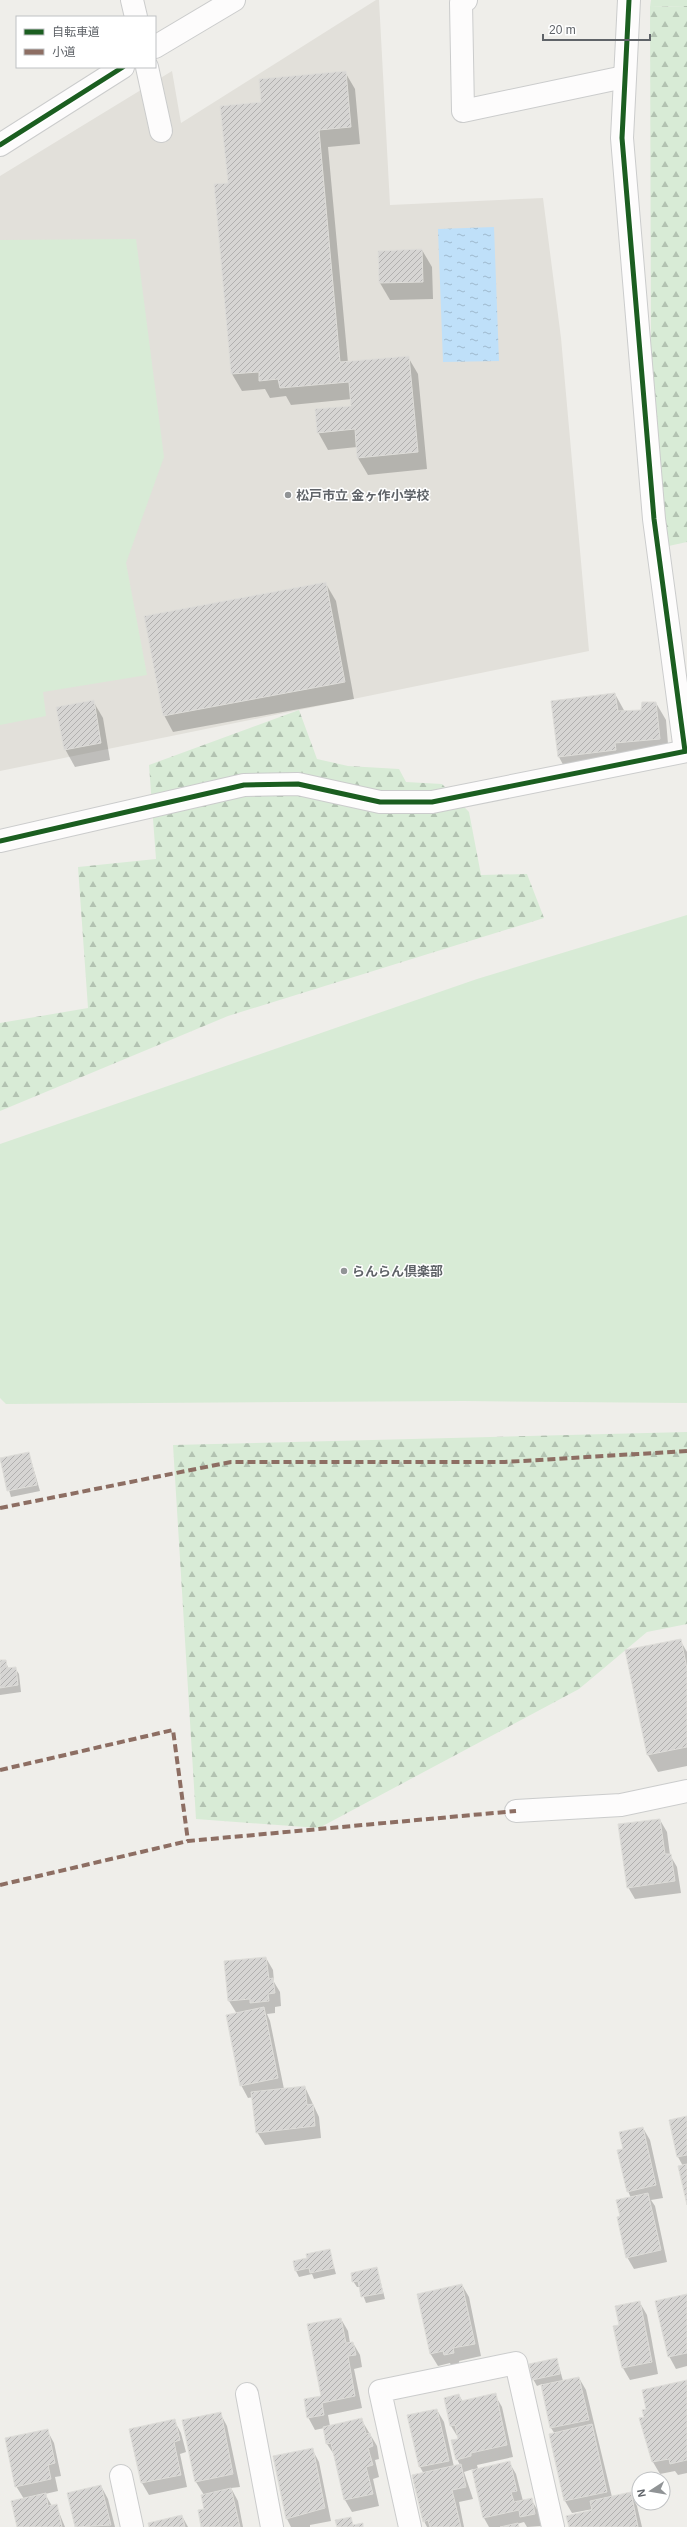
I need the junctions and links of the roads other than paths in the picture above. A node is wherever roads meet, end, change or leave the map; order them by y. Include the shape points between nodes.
1 (132, 0) edge
2 (234, 0) edge
3 (466, 0) edge
4 (629, 0) edge
5 (136, 16) edge
6 (156, 46) edge
7 (121, 68) edge
8 (147, 68) edge
9 (624, 77) junction
10 (161, 131) dead end
11 (0, 145) edge
12 (686, 751) edge
13 (0, 841) edge
14 (687, 1791) edge
15 (516, 1811) dead end
16 (247, 2394) dead end
17 (122, 2476) dead end
18 (132, 2527) edge
19 (272, 2527) edge
20 (410, 2527) edge
21 (553, 2527) edge

1 - 5 street
2 - 6 street
3 - 9 street via 461,3 463,111
4 - 9 street
7 - 11 street
8 - 10 street
9 - 12 street via 622,138 654,519
12 - 13 street via 432,802 380,802 298,784 244,785
14 - 15 street via 621,1805
16 - 19 street
17 - 18 street
20 - 21 street via 380,2391 516,2362

